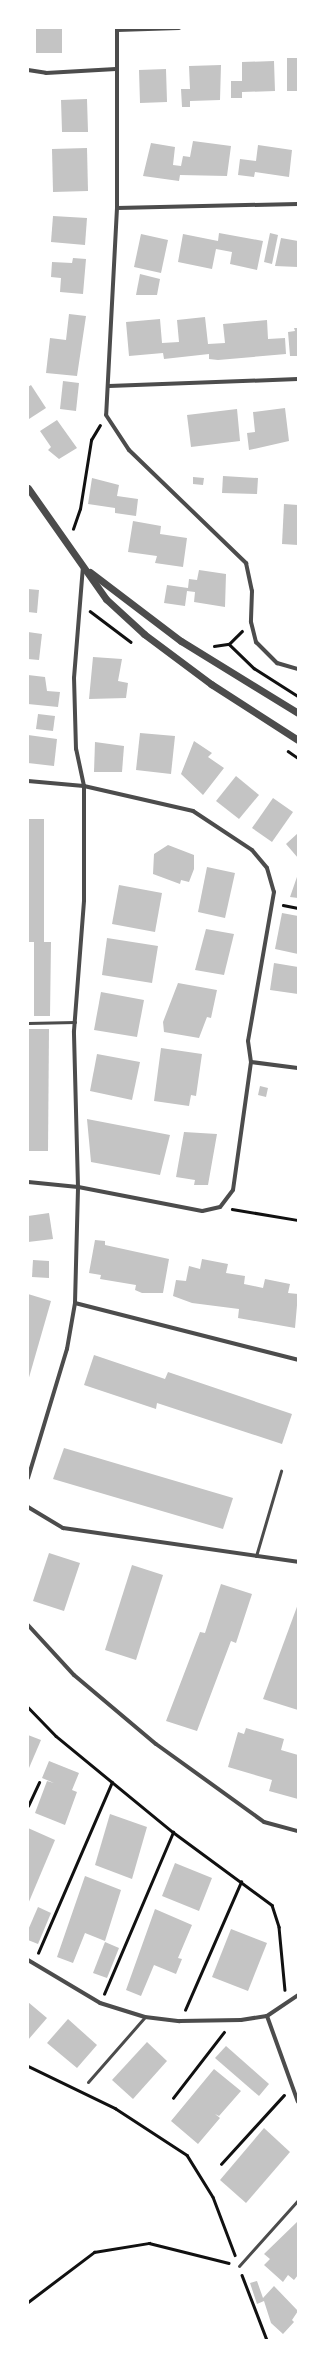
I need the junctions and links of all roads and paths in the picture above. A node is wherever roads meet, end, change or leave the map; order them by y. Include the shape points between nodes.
1 (179, 28) edge
2 (117, 29) edge
3 (116, 69) junction
4 (28, 70) edge
5 (298, 204) edge
6 (117, 208) junction
7 (298, 379) edge
8 (109, 386) junction
9 (106, 415) junction
10 (28, 488) edge
11 (80, 509) dead end
12 (83, 567) junction
13 (251, 622) junction
14 (230, 644) junction
15 (208, 646) dead end
16 (298, 669) edge
17 (298, 696) edge
18 (298, 713) edge
19 (298, 740) edge
20 (28, 781) edge
21 (84, 786) junction
22 (273, 904) junction
23 (298, 908) edge
24 (75, 1022) junction
25 (28, 1023) edge
26 (251, 1062) junction
27 (298, 1068) edge
28 (28, 1182) edge
29 (78, 1187) junction
30 (220, 1207) junction
31 (298, 1220) edge
32 (75, 1303) junction
33 (298, 1360) edge
34 (281, 1471) dead end
35 (28, 1478) edge
36 (28, 1507) edge
37 (256, 1556) junction
38 (298, 1562) edge
39 (28, 1625) edge
40 (28, 1707) edge
41 (39, 1782) dead end
42 (112, 1782) junction
43 (28, 1806) edge
44 (298, 1831) edge
45 (173, 1832) junction
46 (241, 1882) junction
47 (28, 1960) edge
48 (34, 1964) junction
49 (298, 1995) edge
50 (100, 2003) junction
51 (286, 2005) junction
52 (267, 2016) junction
53 (145, 2017) junction
54 (234, 2020) junction
55 (180, 2021) junction
56 (28, 2066) edge
57 (88, 2082) dead end
58 (292, 2086) junction
59 (173, 2098) dead end
60 (298, 2102) edge
61 (221, 2164) dead end
62 (298, 2200) edge
63 (239, 2266) junction
64 (28, 2302) edge
65 (266, 2340) edge

1 - 2 street
2 - 3 street
3 - 4 street via 46,73
3 - 6 street
5 - 6 street
6 - 8 street
7 - 8 street
8 - 9 street
9 - 11 path via 92,440
9 - 13 street via 129,450 246,563 252,591
10 - 12 street
12 - 18 street via 181,641
12 - 19 street via 106,599 144,634 211,684
12 - 21 street via 74,678 76,750
13 - 14 path
13 - 16 street via 256,642 265,654 277,663
14 - 15 path
14 - 17 path via 254,668
20 - 21 street
21 - 22 street via 194,811 217,824 252,850 267,868 274,892
21 - 24 street via 84,900
22 - 23 path
22 - 26 street via 248,1041
24 - 25 lane
24 - 29 street
26 - 27 street
26 - 30 street via 233,1190
28 - 29 street
29 - 30 street via 202,1211
29 - 32 street
30 - 31 path
32 - 33 street
32 - 35 street via 68,1349
34 - 37 lane
36 - 37 street via 63,1528
37 - 38 street
39 - 44 street via 74,1675 162,1749 264,1822
40 - 42 path via 56,1736
41 - 43 path
42 - 45 path
42 - 48 path
45 - 46 path
45 - 50 path
46 - 51 path via 276,1911
46 - 55 path
47 - 48 street
48 - 50 street
49 - 51 street
50 - 53 street
51 - 52 street
52 - 54 street
52 - 58 street
53 - 55 street
53 - 57 lane
54 - 55 street
54 - 59 path
56 - 63 path via 115,2108 187,2155 213,2197
58 - 60 street
58 - 61 path
62 - 63 lane
63 - 64 path via 149,2243 94,2252
63 - 65 path

